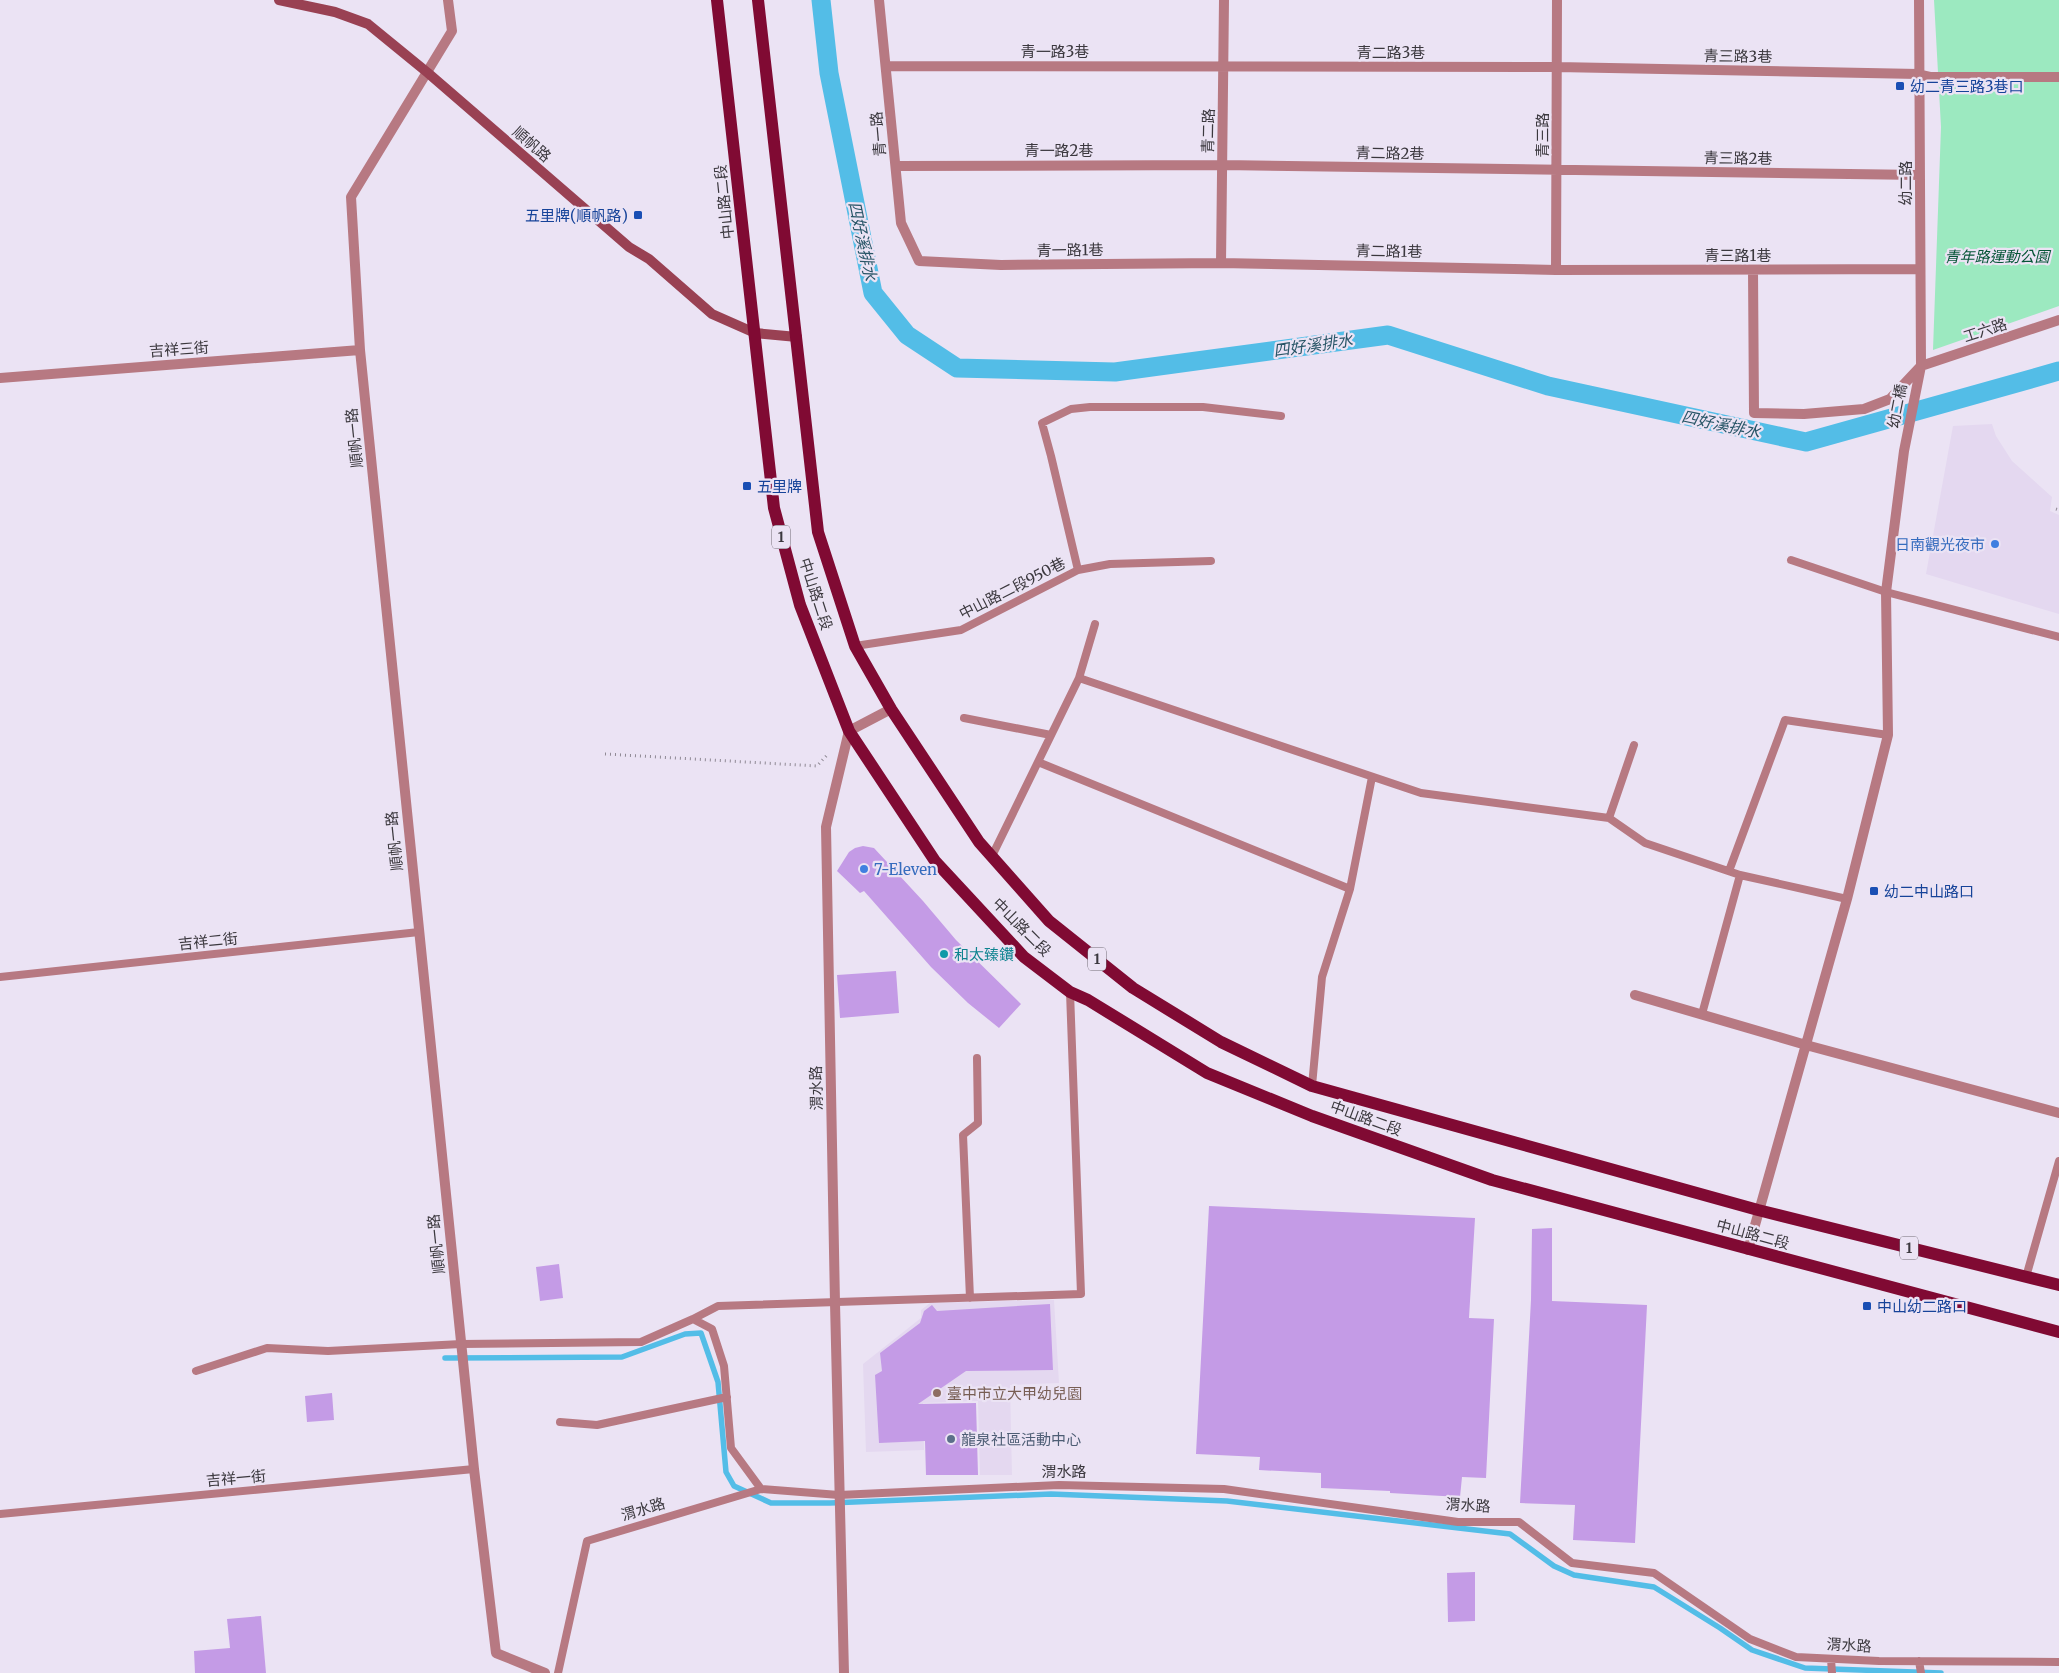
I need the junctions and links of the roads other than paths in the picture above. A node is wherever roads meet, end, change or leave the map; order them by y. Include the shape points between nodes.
1 (279, 0) edge
2 (448, 0) edge
3 (717, 0) edge
4 (758, 0) edge
5 (879, 0) edge
6 (1224, 0) edge
7 (1557, 0) edge
8 (1919, 0) edge
9 (887, 66) junction
10 (1224, 67) junction
11 (1557, 67) junction
12 (428, 73) junction
13 (1918, 74) junction
14 (2059, 77) edge
15 (1223, 165) junction
16 (896, 166) junction
17 (1557, 170) junction
18 (1920, 175) junction
19 (919, 261) joint
20 (1221, 263) junction
21 (1920, 269) junction
22 (1556, 270) junction
23 (1754, 270) junction
24 (2059, 320) edge
25 (755, 333) junction
26 (796, 337) junction
27 (360, 350) junction
28 (1920, 366) junction
29 (0, 378) edge
30 (1281, 416) dead end
31 (1791, 560) dead end
32 (1211, 561) dead end
33 (1078, 570) junction
34 (1886, 592) junction
35 (1095, 624) dead end
36 (2059, 637) edge
37 (855, 646) junction
38 (1079, 678) junction
39 (891, 709) junction
40 (964, 718) dead end
41 (849, 731) junction
42 (1052, 735) junction
43 (1888, 735) junction
44 (1634, 745) dead end
45 (1038, 762) junction
46 (1372, 777) junction
47 (1609, 818) junction
48 (992, 856) junction
49 (1729, 871) junction
50 (1740, 874) junction
51 (1350, 889) junction
52 (1847, 899) junction
53 (419, 932) junction
54 (0, 977) edge
55 (1070, 992) junction
56 (1635, 995) dead end
57 (1702, 1014) junction
58 (1806, 1045) junction
59 (977, 1058) dead end
60 (1312, 1086) junction
61 (2059, 1113) edge
62 (2059, 1161) edge
63 (1758, 1210) junction
64 (1748, 1250) junction
65 (2026, 1277) junction
66 (2059, 1286) edge
67 (970, 1298) junction
68 (835, 1303) junction
69 (693, 1319) junction
70 (2059, 1332) edge
71 (461, 1344) junction
72 (196, 1371) dead end
73 (727, 1397) junction
74 (560, 1422) dead end
75 (474, 1469) junction
76 (761, 1489) junction
77 (839, 1495) junction
78 (0, 1514) edge
79 (1831, 1659) junction
80 (1920, 1661) junction
81 (2059, 1662) edge
82 (545, 1673) edge
83 (558, 1673) edge
84 (844, 1673) edge
85 (1832, 1673) edge
86 (1921, 1673) edge

1 - 12 street, 順帆路 via 335,12 368,24
2 - 12 street, 順帆一路 via 452,31
3 - 25 main road, 中山路二段 / 1
4 - 26 main road, 中山路二段 / 1
5 - 9 street, 青一路
6 - 10 street, 青二路
7 - 11 street, 青三路
8 - 13 street, 幼二路
9 - 10 street, 青一路3巷
9 - 16 street, 青一路
10 - 11 street, 青二路3巷
10 - 15 street, 青二路
11 - 13 street, 青三路3巷
11 - 17 street, 青三路
12 - 25 street, 順帆路 via 629,247 649,259 712,314
12 - 27 street, 順帆一路 via 352,197
13 - 14 street, 青三路3巷 via 1932,77
13 - 18 street, 幼二路
15 - 16 street, 青一路2巷
15 - 17 street, 青二路2巷
15 - 20 street, 青二路
16 - 19 street, 青一路 via 901,223
17 - 18 street, 青三路2巷
17 - 22 street, 青三路
18 - 21 street, 幼二路
19 - 20 street, 青一路1巷 via 1001,265
20 - 22 street, 青二路1巷
21 - 23 street, 青三路1巷
21 - 28 street, 幼二路
22 - 23 street, 青三路1巷
23 - 28 street via 1754,413 1804,414 1864,409 1890,399
24 - 28 street, 工六路
25 - 26 street, 順帆路
25 - 41 main road, 中山路二段 / 1 via 774,508 800,605
26 - 37 main road, 中山路二段 / 1 via 818,532
27 - 29 street, 吉祥三街
27 - 53 street, 順帆一路
28 - 34 street, 幼二橋 via 1904,451
30 - 33 lane via 1204,407 1090,407 1071,409 1042,423
31 - 34 lane
32 - 33 lane, 中山路二段950巷 via 1110,564
33 - 37 lane, 中山路二段950巷 via 961,630
34 - 36 lane
34 - 43 street, 幼二橋
35 - 38 lane
37 - 39 main road, 中山路二段 / 1
38 - 42 lane
38 - 46 lane
39 - 41 street
39 - 48 main road, 中山路二段 / 1 via 979,842
40 - 42 lane
41 - 55 main road, 中山路二段 / 1 via 935,861 1024,957
41 - 68 street, 渭水路 via 826,827
42 - 45 lane
43 - 49 lane via 1785,720
43 - 52 street, 幼二橋
44 - 47 lane
45 - 48 lane
45 - 51 lane
46 - 47 lane via 1422,794
46 - 51 lane
47 - 49 lane via 1645,843
48 - 60 main road, 中山路二段 / 1 via 1049,921 1133,988 1221,1042
49 - 50 lane
50 - 52 lane
50 - 57 lane
51 - 60 lane via 1322,977
52 - 58 street, 幼二橋
53 - 54 lane, 吉祥二街
53 - 71 street, 順帆一路
55 - 64 main road, 中山路二段 / 1 via 1207,1073 1312,1116 1492,1180
55 - 67 lane via 1081,1294
56 - 57 street
57 - 58 street
58 - 61 street
58 - 63 street, 幼二橋
59 - 67 lane via 978,1124 963,1135
60 - 63 main road, 中山路二段 / 1
62 - 65 lane
63 - 64 street, 幼二橋
63 - 65 main road, 中山路二段 / 1
64 - 70 main road, 中山路二段 / 1
65 - 66 main road, 中山路二段 / 1
67 - 68 lane
68 - 69 lane via 718,1306
68 - 77 street, 渭水路
69 - 71 lane via 641,1342
69 - 73 lane via 712,1329 724,1366
71 - 72 lane via 328,1351 267,1348
71 - 75 street, 順帆一路
73 - 74 lane via 597,1425
73 - 76 lane via 732,1448
75 - 78 lane, 吉祥一街
75 - 82 street, 順帆一路 via 496,1653
76 - 77 lane, 渭水路
76 - 83 lane, 渭水路 via 587,1541
77 - 79 lane, 渭水路 via 1060,1485 1224,1489 1458,1522 1519,1522 1572,1563 1654,1573 1750,1639 1796,1657
77 - 84 street, 渭水路
79 - 80 lane, 渭水路
79 - 85 lane
80 - 81 lane, 渭水路
80 - 86 lane

